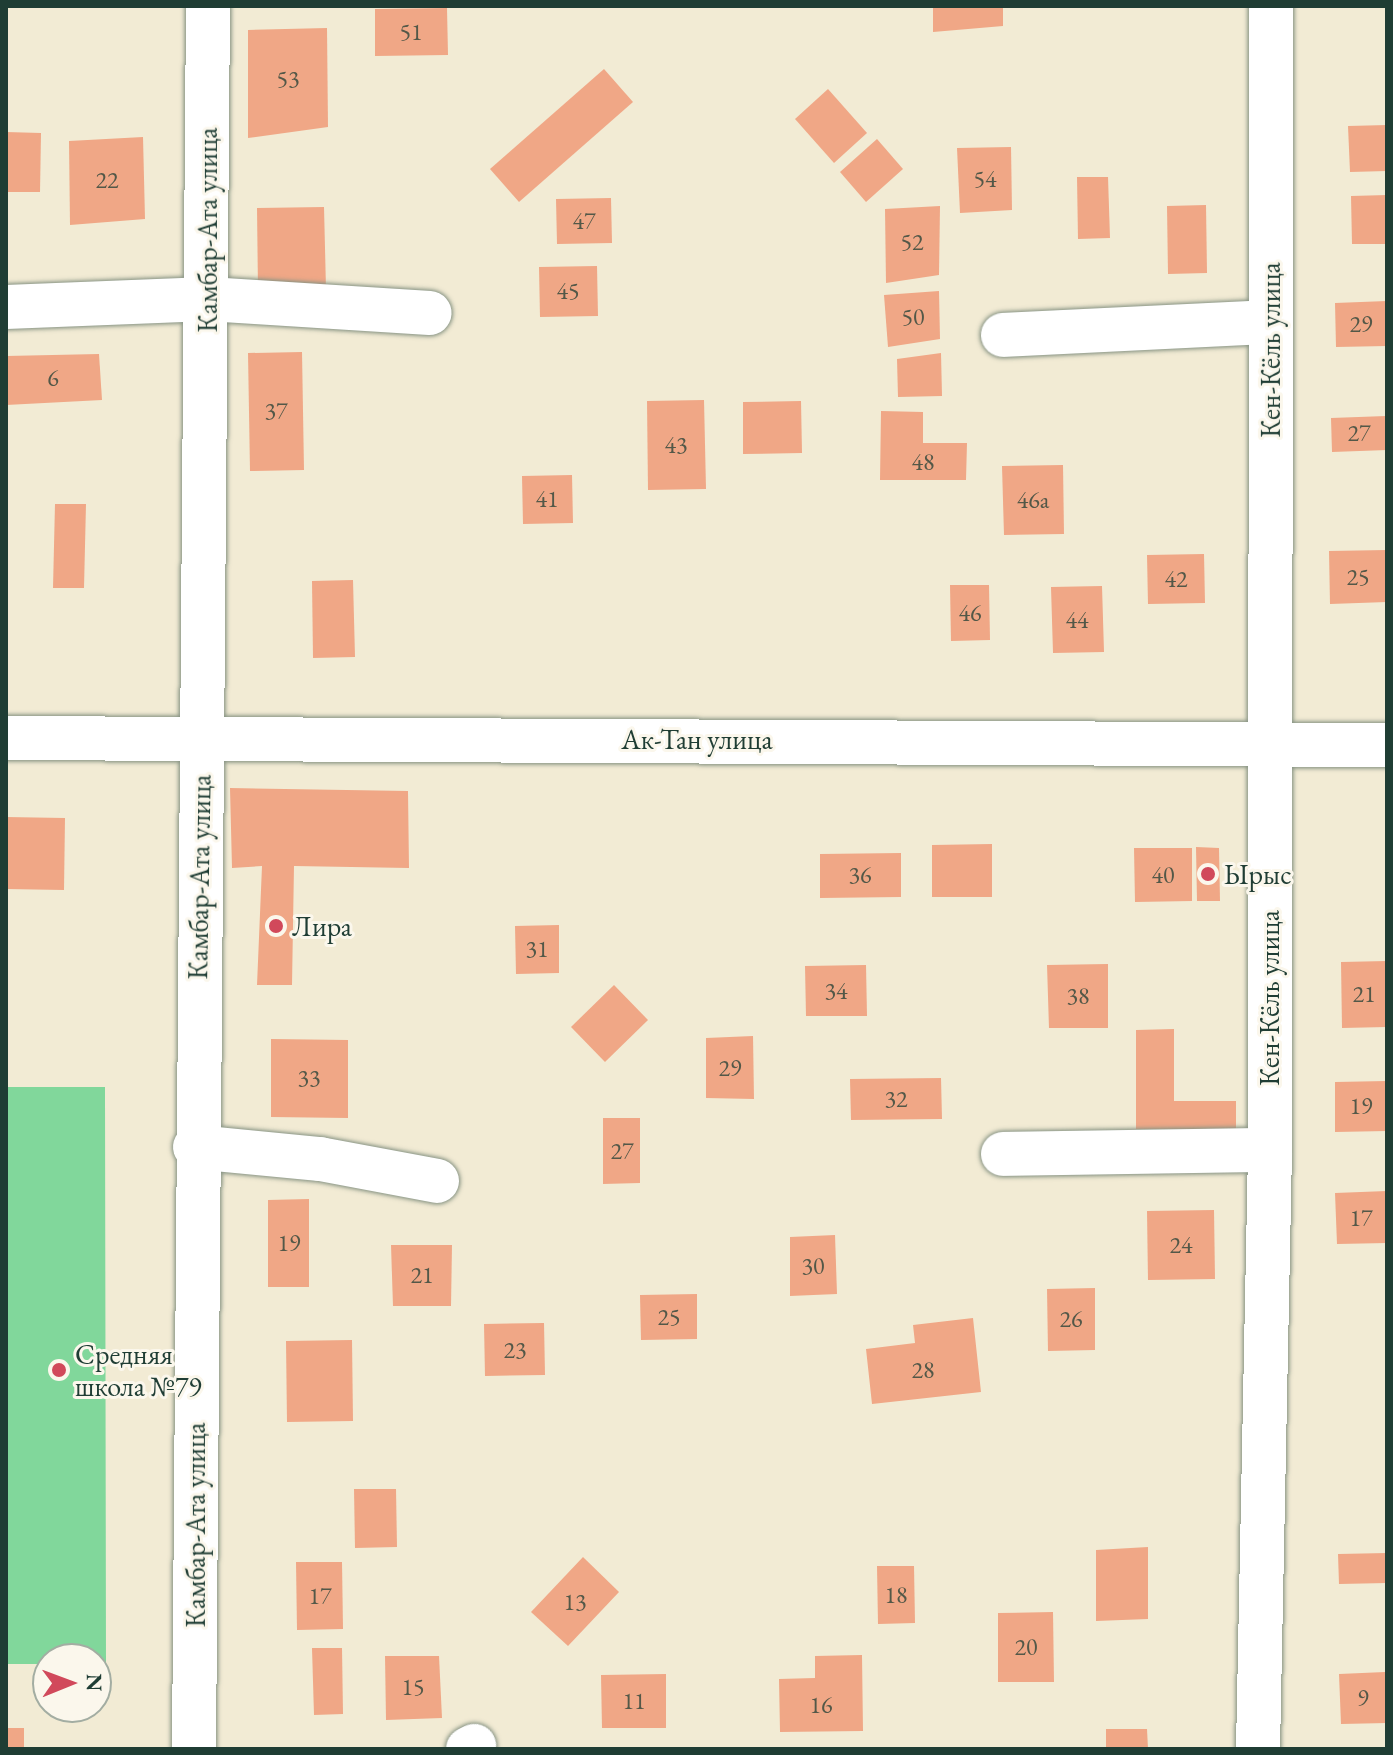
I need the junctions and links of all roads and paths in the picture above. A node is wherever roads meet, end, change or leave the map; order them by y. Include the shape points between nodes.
1 (208, 6) edge
2 (1271, 6) edge
3 (208, 299) junction
4 (6, 307) edge
5 (430, 313) dead end
6 (1270, 322) junction
7 (1003, 335) dead end
8 (201, 737) junction
9 (6, 738) edge
10 (1268, 743) junction
11 (1387, 745) edge
12 (195, 1147) junction
13 (1270, 1150) junction
14 (1003, 1154) dead end
15 (437, 1181) dead end
16 (194, 1749) edge
17 (1258, 1749) edge

1 - 3 street, Камбар-Ата улица
2 - 6 street, Кен-Кёль улица
3 - 4 street
3 - 5 street
3 - 8 street, Камбар-Ата улица
6 - 7 street
6 - 10 street, Кен-Кёль улица
8 - 9 street, Ак-Тан улица
8 - 10 street, Ак-Тан улица
8 - 12 street, Камбар-Ата улица
10 - 11 street, Ак-Тан улица
10 - 13 street, Кен-Кёль улица
12 - 15 street via 320,1159
12 - 16 street, Камбар-Ата улица
13 - 14 street
13 - 17 street, Кен-Кёль улица

